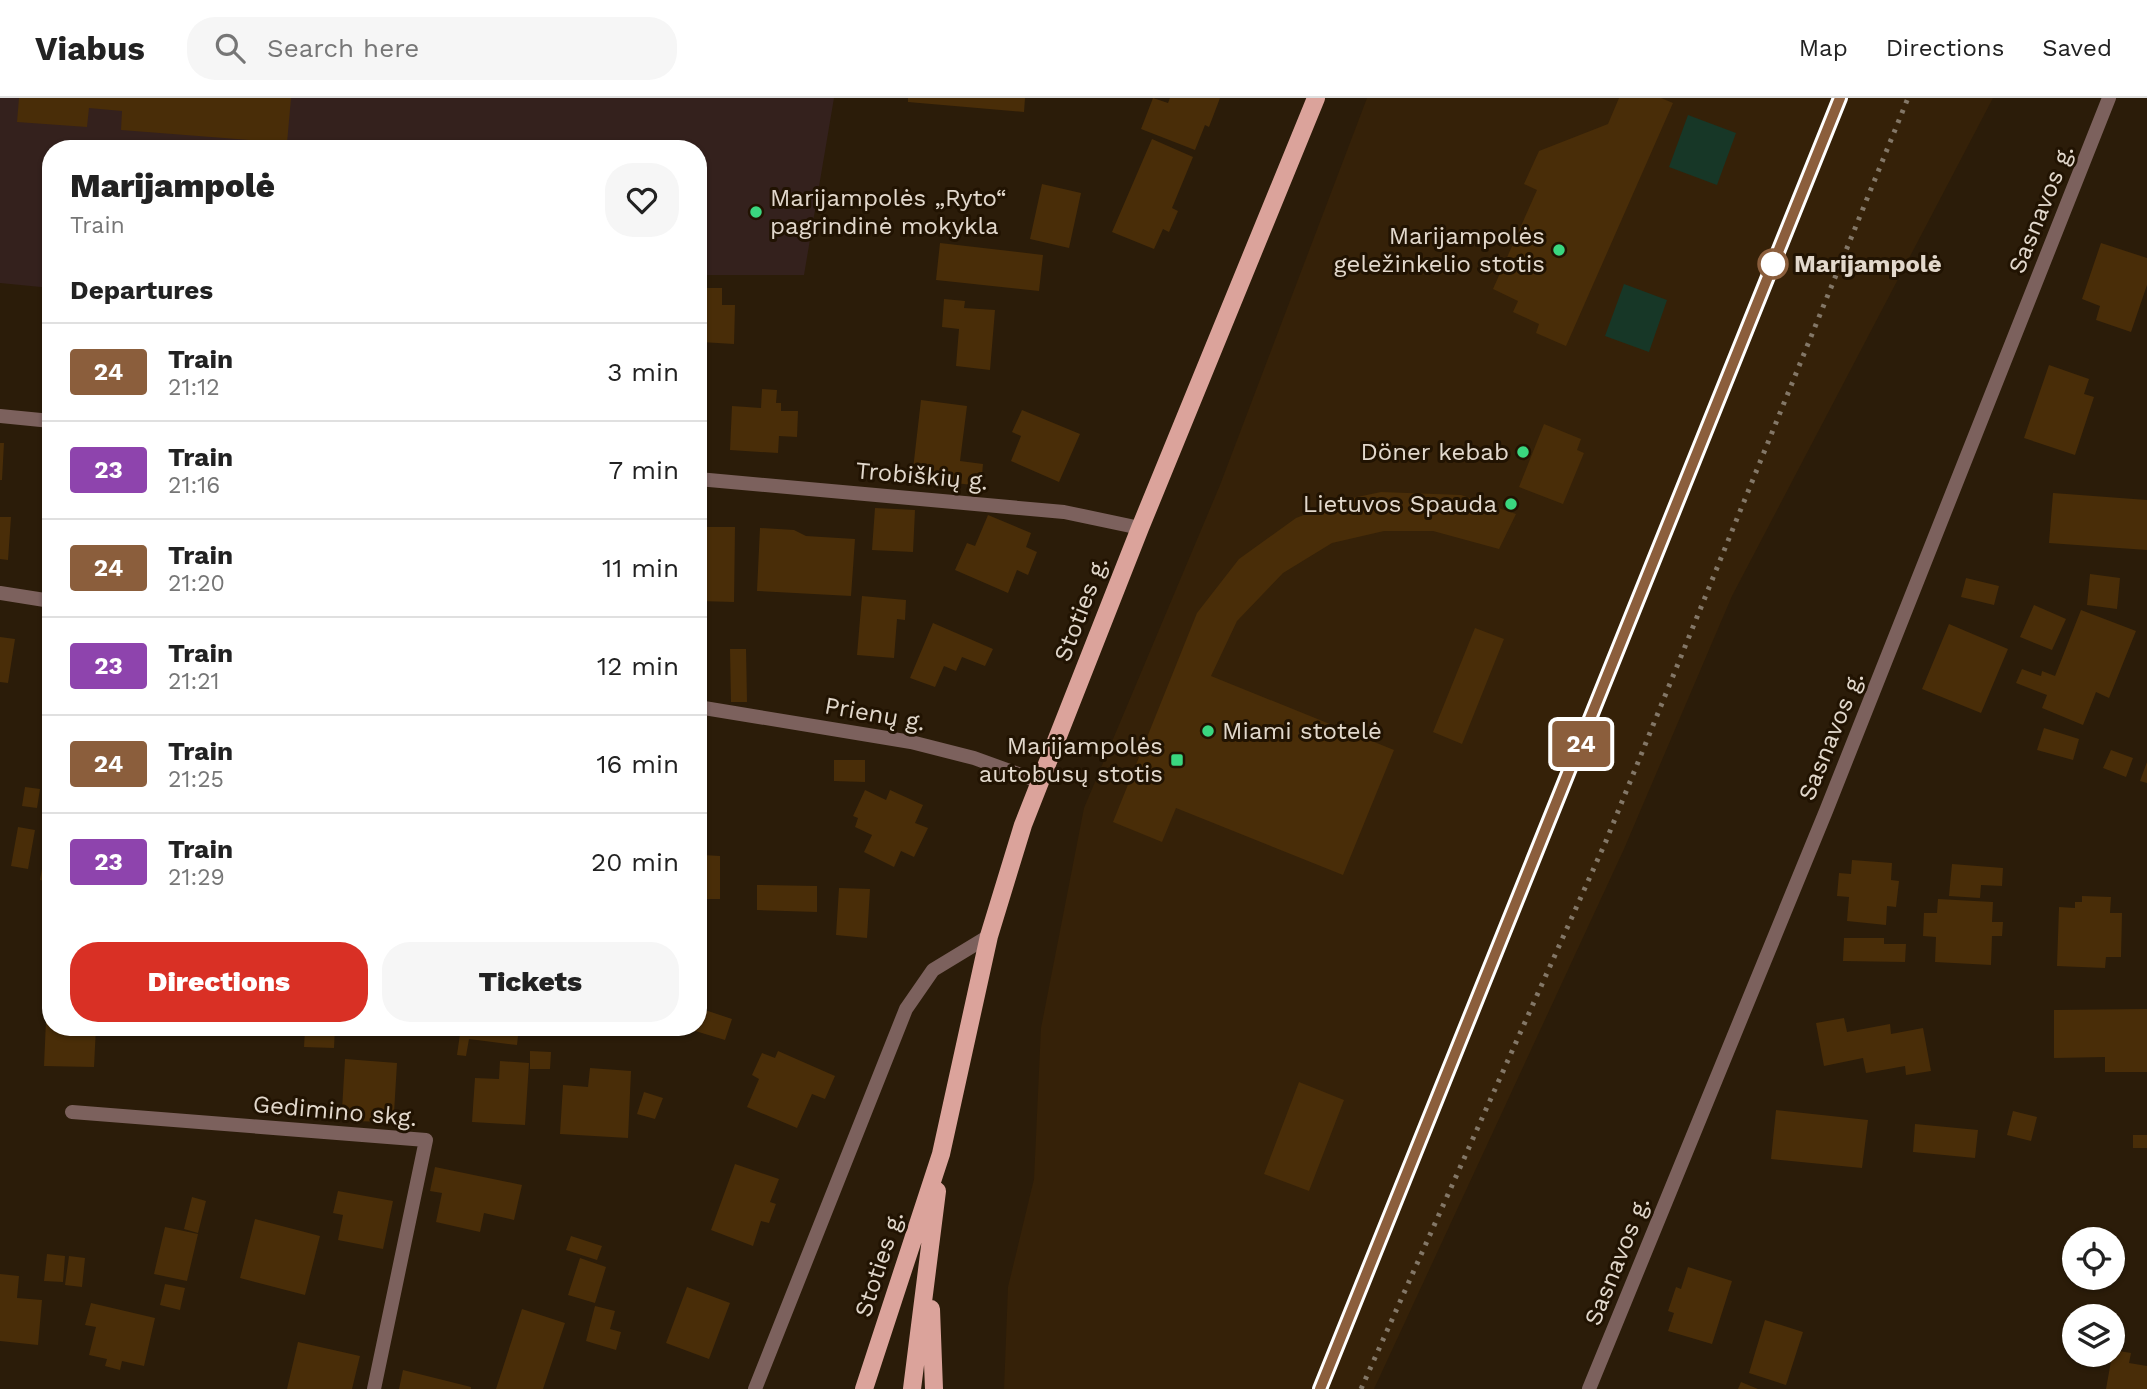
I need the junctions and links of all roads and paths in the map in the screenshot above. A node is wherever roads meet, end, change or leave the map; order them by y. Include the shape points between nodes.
1 (1316, 98) edge
2 (2109, 98) edge
3 (0, 416) edge
4 (42, 420) edge
5 (707, 480) edge
6 (1140, 528) junction
7 (0, 593) edge
8 (42, 600) edge
9 (707, 708) edge
10 (1040, 782) junction
11 (989, 936) junction
12 (72, 1112) dead end
13 (941, 1154) junction
14 (930, 1261) junction
15 (374, 1389) edge
16 (755, 1389) edge
17 (864, 1389) edge
18 (912, 1389) edge
19 (934, 1389) edge
20 (1589, 1389) edge

1 - 6 main road, Stoties g.
2 - 20 street, Sasnavos g. via 1826,811
3 - 4 street
5 - 6 street, Trobiškių g. via 1064,512
6 - 10 main road, Stoties g.
7 - 8 street
9 - 10 street, Prienų g. via 911,742
10 - 11 main road, Stoties g.
11 - 13 main road, Stoties g.
11 - 16 street via 933,970 906,1009
12 - 15 street, Gedimino skg. via 426,1140
13 - 14 main road, Stoties g.
13 - 17 main road, Stoties g.
14 - 18 main road, Stoties g.
14 - 19 main road

